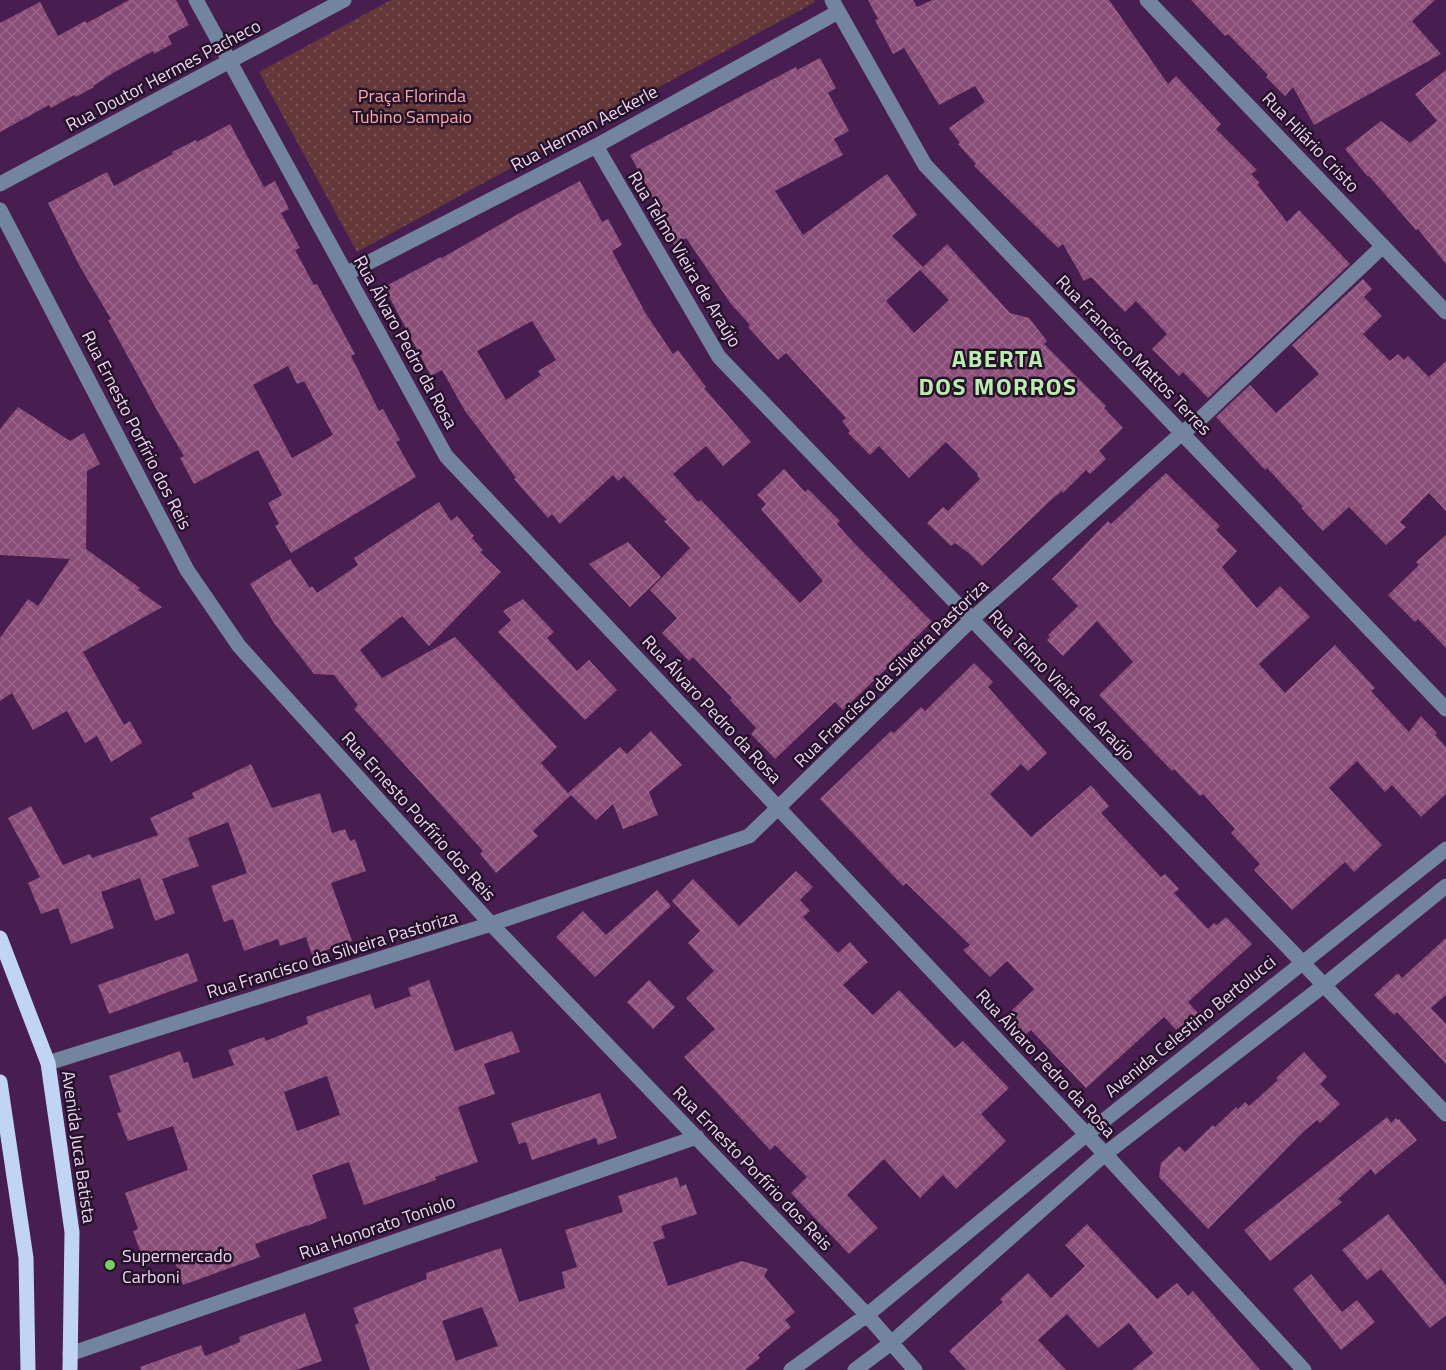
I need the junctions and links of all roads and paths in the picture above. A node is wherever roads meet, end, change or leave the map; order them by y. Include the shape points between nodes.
1 (196, 0) edge
2 (344, 0) edge
3 (1147, 0) edge
4 (835, 6) edge
5 (230, 61) junction
6 (596, 146) junction
7 (0, 184) edge
8 (0, 210) edge
9 (1383, 246) junction
10 (346, 274) junction
11 (1446, 312) edge
12 (1182, 432) junction
13 (972, 620) junction
14 (1446, 709) edge
15 (779, 808) junction
16 (1446, 849) edge
17 (1446, 886) edge
18 (491, 924) junction
19 (0, 938) edge
20 (1302, 962) junction
21 (1323, 986) junction
22 (48, 1063) junction
23 (0, 1082) edge
24 (1446, 1114) edge
25 (1087, 1134) junction
26 (697, 1137) junction
27 (1106, 1154) junction
28 (867, 1315) junction
29 (891, 1343) junction
30 (70, 1354) junction
31 (28, 1370) edge
32 (70, 1370) edge
33 (791, 1370) edge
34 (855, 1370) edge
35 (915, 1370) edge
36 (1304, 1370) edge

1 - 5 street, Rua Álvaro Pedro da Rosa
2 - 5 street, Rua Doutor Hermes Pacheco
3 - 9 street, Rua Hilário Cristo
4 - 6 street, Rua Herman Aeckerle
4 - 12 street, Rua Francisco Mattos Terres via 924,165
5 - 7 street, Rua Doutor Hermes Pacheco
5 - 10 street, Rua Álvaro Pedro da Rosa
6 - 10 street, Rua Herman Aeckerle
6 - 13 street, Rua Telmo Vieira de Araújo via 719,357
8 - 18 street, Rua Ernesto Porfírio dos Reis via 187,570 239,646
9 - 11 street, Rua Hilário Cristo
9 - 12 street, Rua Francisco da Silveira Pastoriza
10 - 15 street, Rua Álvaro Pedro da Rosa via 446,456
12 - 13 street, Rua Francisco da Silveira Pastoriza
12 - 14 street, Rua Francisco Mattos Terres
13 - 15 street, Rua Francisco da Silveira Pastoriza
13 - 20 street, Rua Telmo Vieira de Araújo
15 - 18 street, Rua Francisco da Silveira Pastoriza via 749,836
15 - 25 street, Rua Álvaro Pedro da Rosa
16 - 20 street, Avenida Celestino Bertolucci
17 - 21 street
18 - 22 street, Rua Francisco da Silveira Pastoriza
18 - 26 street, Rua Ernesto Porfírio dos Reis
19 - 22 main road, Avenida Juca Batista
20 - 21 street, Rua Telmo Vieira de Araújo
20 - 25 street, Avenida Celestino Bertolucci
21 - 24 street, Rua Telmo Vieira de Araújo
21 - 27 street
22 - 30 main road, Avenida Juca Batista via 72,1232
23 - 31 main road via 26,1258
25 - 27 street, Rua Álvaro Pedro da Rosa
25 - 28 street, Avenida Celestino Bertolucci
26 - 28 street, Rua Ernesto Porfírio dos Reis
26 - 30 street, Rua Honorato Toniolo
27 - 29 street
27 - 36 street, Rua Álvaro Pedro da Rosa
28 - 29 street, Rua Ernesto Porfírio dos Reis
28 - 33 street, Avenida Celestino Bertolucci
29 - 34 street
29 - 35 street, Rua Ernesto Porfírio dos Reis
30 - 32 main road, Avenida Juca Batista

